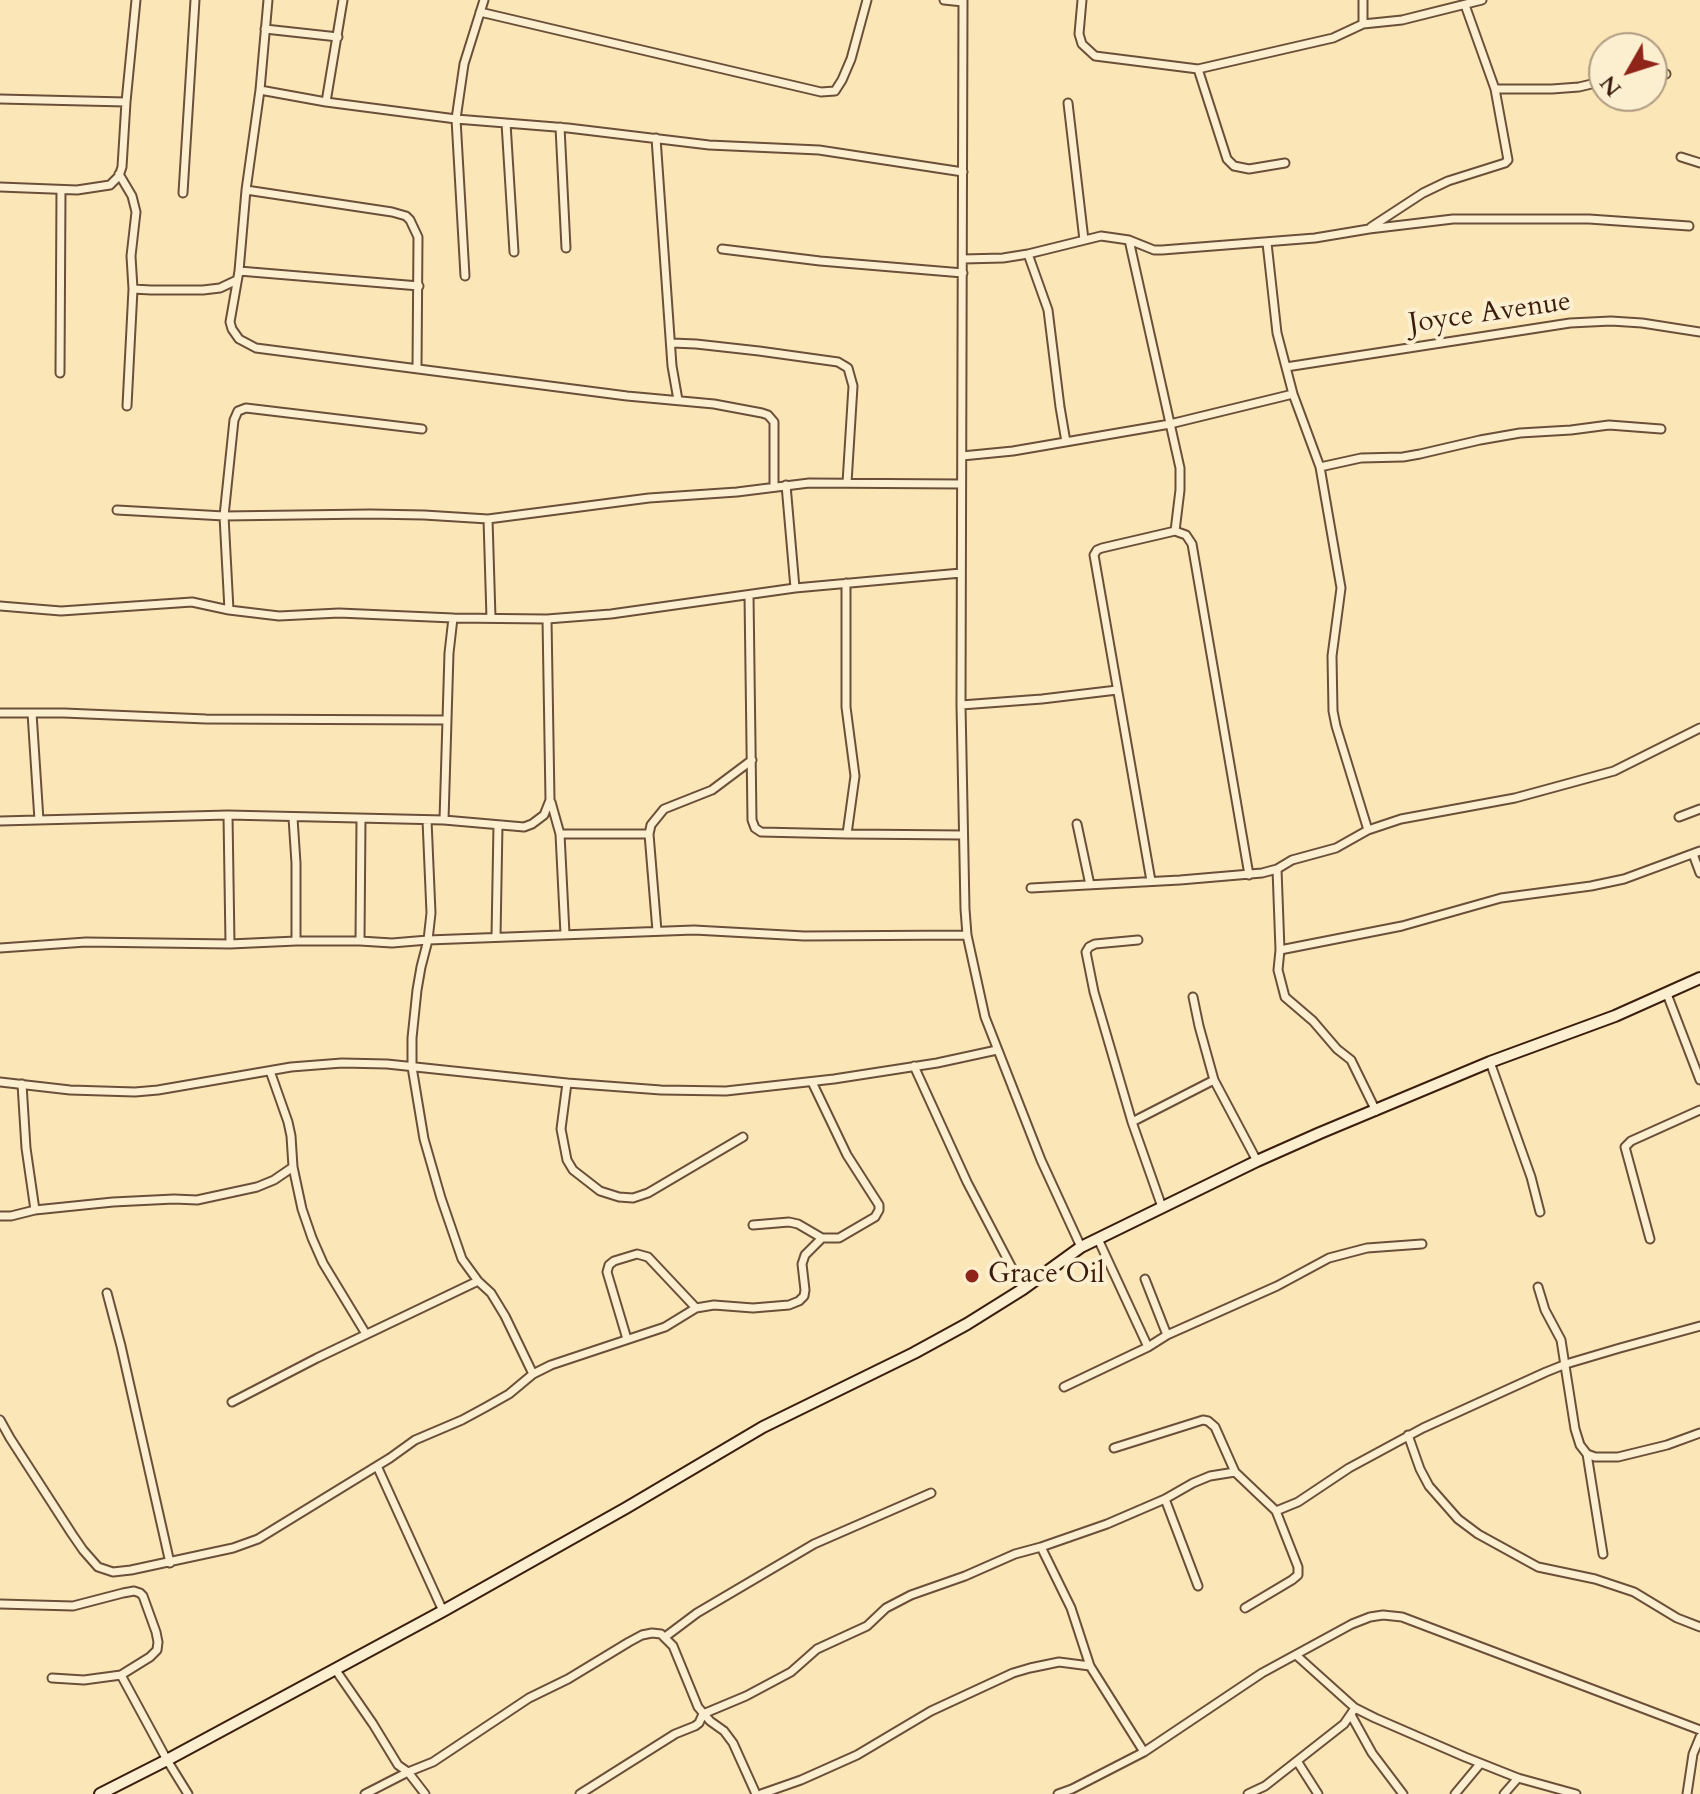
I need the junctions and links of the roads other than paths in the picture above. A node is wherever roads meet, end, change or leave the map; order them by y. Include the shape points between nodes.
1 (136, 0) edge
2 (195, 0) edge
3 (268, 0) edge
4 (343, 0) edge
5 (484, 0) edge
6 (867, 0) edge
7 (944, 0) edge
8 (1082, 0) edge
9 (1363, 0) edge
10 (1482, 0) edge
11 (963, 1) edge
12 (1465, 5) junction
13 (480, 12) junction
14 (1363, 24) junction
15 (265, 29) junction
16 (338, 37) junction
17 (1198, 69) junction
18 (1588, 85) edge
19 (1495, 89) junction
20 (260, 90) junction
21 (0, 99) edge
22 (126, 102) junction
23 (326, 102) junction
24 (1068, 103) dead end
25 (456, 119) junction
26 (506, 123) junction
27 (560, 127) junction
28 (656, 138) junction
29 (1681, 157) dead end
30 (1285, 163) dead end
31 (1700, 163) edge
32 (963, 172) junction
33 (119, 174) junction
34 (0, 187) edge
35 (61, 190) junction
36 (246, 190) junction
37 (183, 193) dead end
38 (1689, 226) dead end
39 (1369, 229) junction
40 (1084, 240) junction
41 (1129, 240) junction
42 (1267, 243) junction
43 (566, 248) dead end
44 (722, 249) dead end
45 (514, 252) dead end
46 (1028, 254) junction
47 (963, 259) junction
48 (239, 271) junction
49 (963, 273) junction
50 (465, 276) dead end
51 (237, 280) junction
52 (419, 286) junction
53 (133, 289) junction
54 (1700, 332) edge
55 (672, 343) junction
56 (1286, 367) junction
57 (417, 368) junction
58 (60, 373) dead end
59 (1293, 394) junction
60 (678, 400) junction
61 (127, 406) dead end
62 (1170, 424) junction
63 (422, 429) dead end
64 (1661, 429) dead end
65 (1066, 442) junction
66 (962, 456) junction
67 (1320, 467) junction
68 (847, 483) junction
69 (961, 484) junction
70 (786, 485) junction
71 (774, 486) junction
72 (117, 510) dead end
73 (224, 516) junction
74 (488, 519) junction
75 (1175, 531) junction
76 (961, 573) junction
77 (846, 583) junction
78 (795, 588) junction
79 (749, 595) junction
80 (0, 606) edge
81 (229, 610) junction
82 (453, 618) junction
83 (491, 618) junction
84 (547, 619) junction
85 (1117, 690) junction
86 (961, 705) junction
87 (0, 713) edge
88 (32, 713) junction
89 (446, 720) junction
90 (1700, 728) edge
91 (752, 760) junction
92 (550, 800) junction
93 (1700, 809) edge
94 (228, 815) junction
95 (1679, 817) dead end
96 (293, 818) junction
97 (361, 819) junction
98 (39, 820) junction
99 (427, 820) junction
100 (444, 820) junction
101 (0, 821) edge
102 (1077, 824) dead end
103 (498, 825) junction
104 (1368, 830) junction
105 (560, 834) junction
106 (649, 834) junction
107 (847, 834) junction
108 (963, 835) junction
109 (1696, 853) edge
110 (1277, 869) junction
111 (1700, 873) edge
112 (1249, 875) junction
113 (1151, 881) junction
114 (1090, 885) junction
115 (1031, 888) dead end
116 (657, 931) junction
117 (565, 934) junction
118 (967, 935) junction
119 (496, 937) junction
120 (428, 940) junction
121 (1138, 940) dead end
122 (296, 941) junction
123 (360, 941) junction
124 (230, 944) junction
125 (0, 948) edge
126 (1280, 950) junction
127 (1700, 978) edge
128 (1667, 994) junction
129 (1193, 997) dead end
130 (997, 1050) junction
131 (1490, 1062) junction
132 (914, 1066) junction
133 (412, 1067) junction
134 (270, 1071) junction
135 (1214, 1080) junction
136 (1700, 1080) edge
137 (0, 1082) edge
138 (812, 1082) junction
139 (567, 1083) junction
140 (22, 1084) junction
141 (1700, 1110) edge
142 (1376, 1111) junction
143 (1132, 1122) junction
144 (743, 1137) dead end
145 (1257, 1161) junction
146 (293, 1167) junction
147 (1162, 1207) junction
148 (35, 1210) junction
149 (1540, 1212) dead end
150 (0, 1216) edge
151 (753, 1225) dead end
152 (822, 1238) junction
153 (1098, 1239) junction
154 (1650, 1239) dead end
155 (1422, 1244) dead end
156 (1081, 1247) junction
157 (1145, 1279) dead end
158 (478, 1281) junction
159 (1538, 1287) dead end
160 (1023, 1289) junction
161 (107, 1293) dead end
162 (696, 1308) junction
163 (1700, 1326) edge
164 (366, 1334) junction
165 (1167, 1335) junction
166 (627, 1339) junction
167 (1148, 1347) junction
168 (1566, 1364) junction
169 (533, 1374) junction
170 (1064, 1387) dead end
171 (232, 1402) dead end
172 (0, 1420) edge
173 (1700, 1433) edge
174 (1408, 1435) junction
175 (1114, 1448) dead end
176 (1587, 1454) junction
177 (377, 1466) junction
178 (1235, 1472) junction
179 (931, 1493) dead end
180 (1165, 1499) junction
181 (1276, 1511) junction
182 (1041, 1547) junction
183 (1603, 1554) dead end
184 (170, 1563) junction
185 (1198, 1586) dead end
186 (0, 1604) edge
187 (1245, 1608) dead end
188 (443, 1611) junction
189 (1700, 1627) edge
190 (665, 1637) junction
191 (1296, 1655) junction
192 (1090, 1666) junction
193 (335, 1669) junction
194 (121, 1675) junction
195 (52, 1678) dead end
196 (1353, 1711) junction
197 (703, 1714) junction
198 (1700, 1730) edge
199 (1700, 1737) edge
200 (1144, 1752) junction
201 (167, 1760) junction
202 (1297, 1761) junction
203 (1480, 1764) junction
204 (408, 1772) junction
205 (1518, 1778) junction
206 (596, 1785) junction
207 (1073, 1791) edge
208 (100, 1794) edge
209 (188, 1794) edge
210 (365, 1794) edge
211 (425, 1794) edge
212 (580, 1794) edge
213 (600, 1794) edge
214 (759, 1794) edge
215 (1058, 1794) edge
216 (1248, 1794) edge
217 (1318, 1794) edge
218 (1403, 1794) edge
219 (1455, 1794) edge
220 (1504, 1794) edge
221 (1576, 1794) edge
222 (1687, 1794) edge

1 - 22 street
2 - 37 street
3 - 15 street
4 - 16 street
5 - 13 street
6 - 13 street via 842,80 835,91 821,92
7 - 11 street
8 - 17 street via 1079,34 1095,56
9 - 14 street
10 - 12 street
11 - 32 street
12 - 14 street
12 - 19 street
13 - 25 street via 464,64
14 - 17 street via 1333,38
15 - 16 street
15 - 20 street
16 - 23 street
17 - 30 street via 1227,159 1249,169
18 - 19 street
19 - 39 street via 1508,160 1423,193
20 - 23 street
20 - 36 street
21 - 22 street
22 - 33 street
23 - 25 street
24 - 40 street
25 - 26 street
25 - 50 street
26 - 27 street
26 - 45 street
27 - 28 street
27 - 43 street
28 - 32 street via 819,150
28 - 55 street
29 - 31 street
32 - 47 street
33 - 35 street via 110,185
33 - 53 street via 136,212
34 - 35 street
35 - 58 street
36 - 48 street
36 - 52 street via 406,216 418,237
38 - 39 street via 1484,218
39 - 42 street
40 - 41 street
40 - 46 street
41 - 42 street via 1154,250
41 - 62 street
42 - 56 street
44 - 49 street
46 - 47 street
46 - 65 street via 1048,310
47 - 49 street
48 - 51 street
48 - 52 street
49 - 66 street
51 - 53 street via 203,290
51 - 57 street via 230,322 247,345
52 - 57 street
53 - 61 street
54 - 56 street, Joyce Avenue via 1642,323 1570,323
55 - 60 street
55 - 68 street via 844,365 853,386
56 - 59 street
57 - 60 street
59 - 62 street
59 - 67 street
60 - 71 street via 768,415 775,428
62 - 65 street
62 - 75 street via 1181,480
63 - 73 street via 238,411
64 - 67 street via 1609,425 1520,433 1403,457 1361,458
65 - 66 street
66 - 69 street
67 - 104 street via 1341,588 1332,656 1333,711
68 - 69 street
68 - 70 street
69 - 76 street
70 - 71 street
70 - 78 street
71 - 74 street
72 - 73 street
73 - 74 street
73 - 81 street
74 - 83 street
75 - 85 street via 1102,548 1094,555
75 - 112 street via 1192,544
76 - 77 street
76 - 86 street
77 - 78 street
77 - 107 street via 846,707 855,776
78 - 79 street
79 - 84 street
79 - 91 street
80 - 81 street via 61,611 192,602
81 - 82 street via 279,616
82 - 83 street
82 - 89 street
83 - 84 street
84 - 92 street
85 - 86 street
85 - 113 street
86 - 108 street
87 - 88 street
88 - 89 street
88 - 98 street
89 - 100 street
90 - 104 street via 1614,771
91 - 106 street via 712,790 664,809
91 - 107 street via 755,828
92 - 103 street via 544,815 532,824
92 - 105 street
93 - 95 street
94 - 96 street
94 - 98 street
94 - 124 street
96 - 97 street
96 - 122 street
97 - 99 street
97 - 123 street
98 - 101 street
99 - 100 street
99 - 120 street
100 - 103 street
102 - 114 street
103 - 119 street
104 - 110 street
105 - 106 street
105 - 117 street
106 - 116 street
107 - 108 street
108 - 118 street
109 - 111 street
109 - 126 street via 1624,879 1501,898 1402,926
110 - 112 street
110 - 126 street
112 - 113 street
113 - 114 street
114 - 115 street
116 - 117 street
116 - 118 street
117 - 119 street
118 - 130 street
119 - 120 street
120 - 123 street
120 - 133 street via 414,1013
121 - 143 street via 1095,944 1086,952
122 - 123 street
122 - 124 street
124 - 125 street via 86,942
126 - 142 street via 1278,970 1285,997 1351,1060
127 - 128 main road
128 - 131 main road
128 - 136 street
129 - 135 street
130 - 132 street
130 - 156 street
131 - 142 main road
131 - 149 street
132 - 138 street
132 - 160 street
133 - 134 street via 342,1063
133 - 139 street
133 - 158 street via 441,1198 462,1259
134 - 140 street via 135,1092
134 - 146 street via 288,1122
135 - 143 street
135 - 145 street
137 - 140 street
138 - 139 street via 726,1091
138 - 152 street via 847,1155 879,1205 875,1217 839,1238
139 - 144 street via 561,1129 567,1160 582,1178 609,1194 633,1198 648,1193
140 - 148 street
141 - 154 street via 1625,1147
142 - 145 main road
143 - 147 street
145 - 147 main road
146 - 148 street via 257,1187 197,1200
146 - 164 street via 312,1238
147 - 153 main road
148 - 150 street
151 - 152 street via 789,1222
152 - 162 street via 803,1258 805,1290 799,1301
153 - 156 main road
153 - 167 street
155 - 165 street via 1367,1248 1329,1258
156 - 160 main road
157 - 165 street
158 - 164 street
158 - 169 street via 505,1316
159 - 168 street
160 - 188 main road via 914,1353 749,1435
161 - 184 street
162 - 166 street via 665,1327
162 - 166 street via 648,1257 637,1254 614,1261 607,1272
163 - 168 street
164 - 171 street
165 - 167 street
166 - 169 street
167 - 170 street
168 - 174 street
168 - 176 street via 1575,1429
169 - 177 street via 509,1394 415,1440
172 - 184 street via 98,1567 113,1572
173 - 176 street via 1618,1457
174 - 181 street
174 - 189 street via 1429,1486 1478,1534 1538,1567 1634,1592
175 - 178 street via 1203,1420 1215,1427
176 - 183 street
177 - 184 street via 258,1539
177 - 188 street
178 - 180 street via 1210,1476
178 - 181 street
179 - 190 street via 814,1544
180 - 182 street
180 - 185 street
181 - 187 street via 1298,1575
182 - 192 street via 1071,1608
182 - 197 street via 911,1595 867,1626 817,1649 791,1672
186 - 194 street via 73,1606 140,1593 156,1632 157,1650
188 - 193 main road
190 - 197 street
190 - 204 street via 652,1633 629,1642 529,1698 433,1762
191 - 196 street
191 - 198 street via 1370,1617 1402,1617
191 - 200 street
192 - 200 street
192 - 214 street via 1059,1662 1013,1673 931,1711 857,1755
193 - 201 main road
193 - 204 street via 398,1765
194 - 195 street
194 - 201 street
196 - 202 street
196 - 203 street
196 - 218 street via 1372,1753
197 - 206 street via 695,1726
197 - 214 street via 733,1743
199 - 222 street
200 - 207 street
201 - 208 main road
201 - 209 street
202 - 216 street
202 - 217 street
203 - 205 street
203 - 219 street
204 - 210 street
204 - 211 street
205 - 220 street
205 - 221 street
206 - 212 street
206 - 213 street
207 - 215 street

